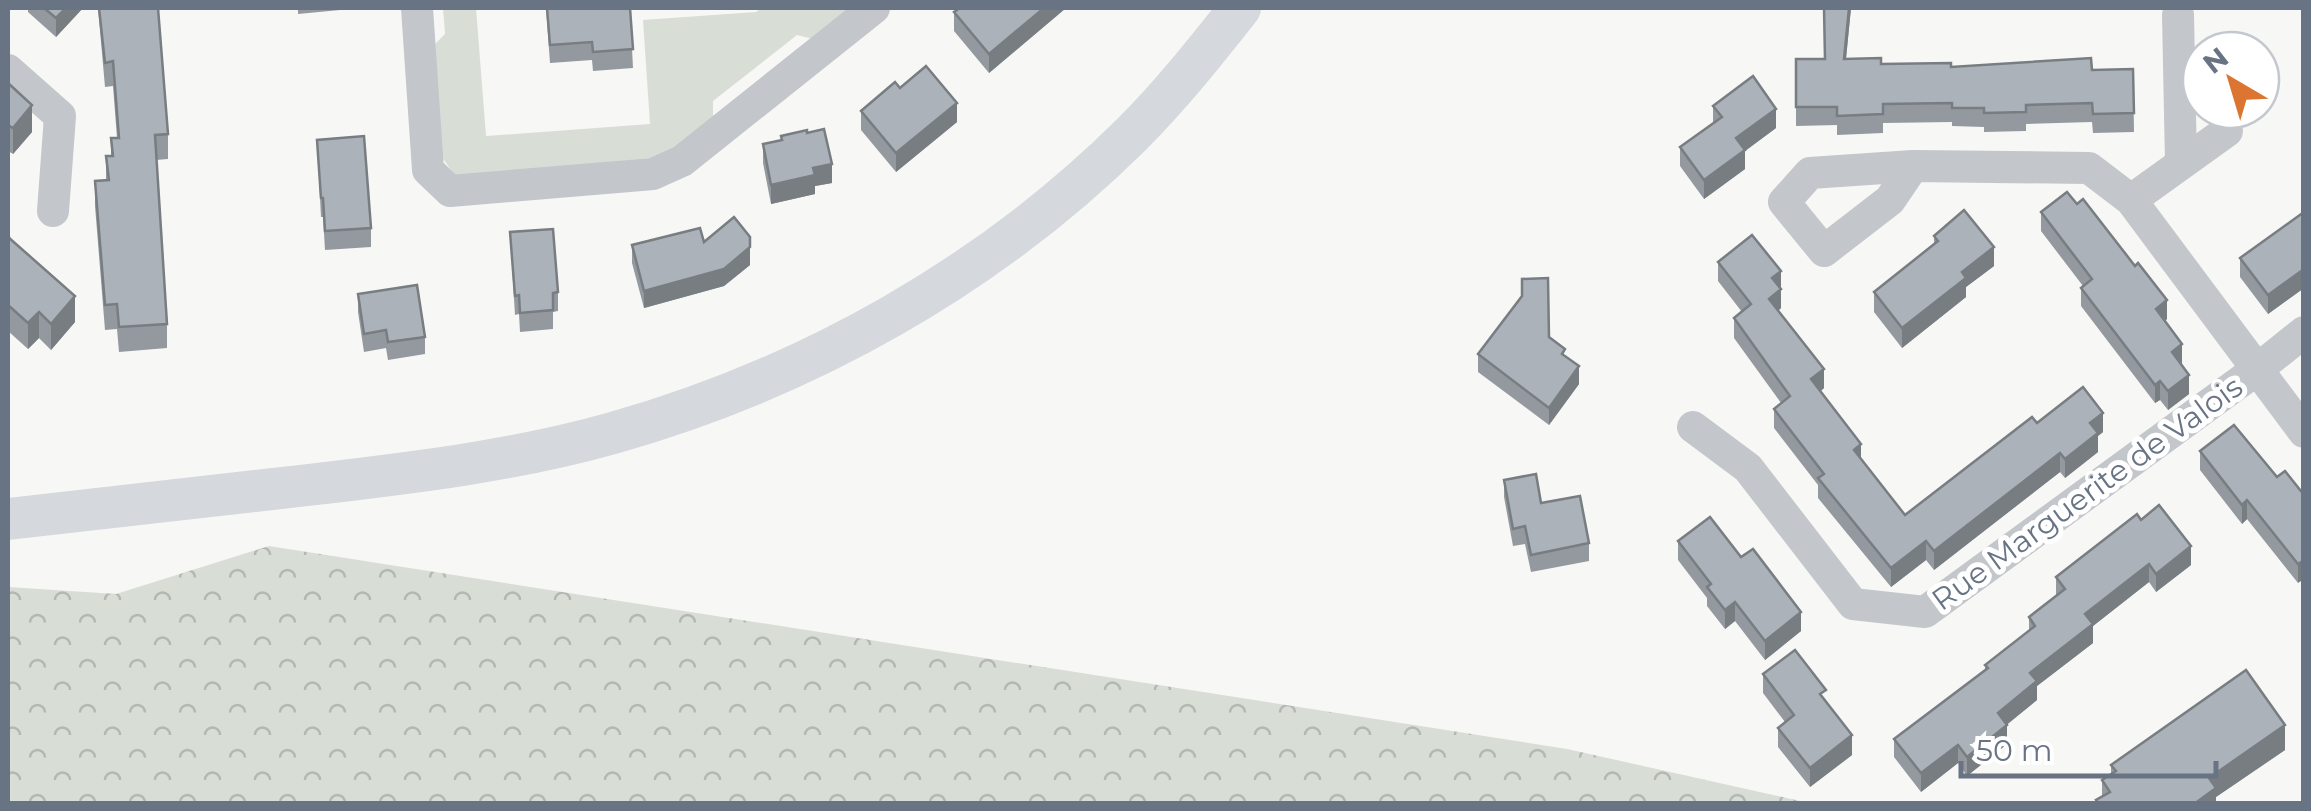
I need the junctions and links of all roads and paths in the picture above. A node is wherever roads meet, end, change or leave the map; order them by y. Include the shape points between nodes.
1 (417, 8) edge
2 (874, 8) edge
3 (1240, 8) edge
4 (2178, 15) dead end
5 (8, 70) edge
6 (2227, 130) dead end
7 (2181, 164) junction
8 (1913, 166) dead end
9 (2131, 200) junction
10 (52, 212) dead end
11 (2304, 332) edge
12 (2259, 368) junction
13 (1693, 428) dead end
14 (2304, 432) edge
15 (8, 519) edge

1 - 2 street via 428,170 450,191 654,174 682,161
3 - 15 main road via 1132,133 981,260 887,319 714,401 611,434 484,461
4 - 7 street
5 - 10 street via 60,116
6 - 7 street
7 - 9 street
8 - 9 street via 2089,168
9 - 12 street
11 - 12 street, Rue Marguerite de Valois
12 - 13 street, Rue Marguerite de Valois via 1926,612 1853,604 1748,468
12 - 14 street

